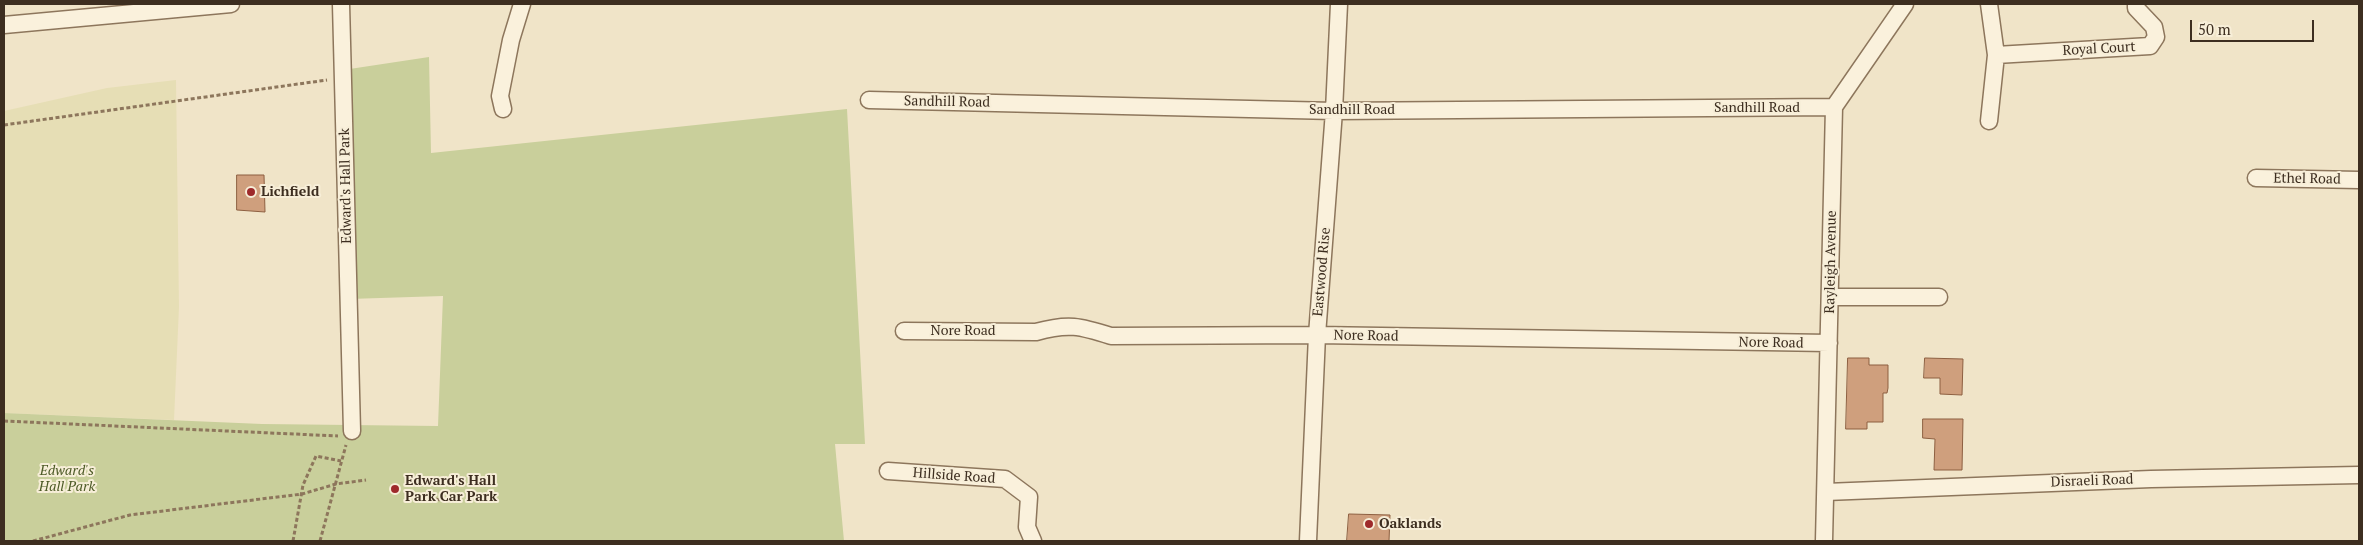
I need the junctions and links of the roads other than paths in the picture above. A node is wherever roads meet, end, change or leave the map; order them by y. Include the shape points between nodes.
1 (231, 4) edge
2 (341, 4) edge
3 (522, 4) edge
4 (1339, 4) edge
5 (1905, 4) edge
6 (1989, 4) edge
7 (2136, 4) edge
8 (91, 10) edge
9 (4, 25) edge
10 (1996, 55) junction
11 (869, 100) dead end
12 (1834, 107) junction
13 (503, 109) dead end
14 (1334, 111) junction
15 (1989, 121) dead end
16 (2256, 178) dead end
17 (2359, 180) edge
18 (1830, 297) junction
19 (1939, 297) dead end
20 (904, 331) dead end
21 (1316, 335) junction
22 (1829, 344) junction
23 (352, 431) road end
24 (888, 471) dead end
25 (2359, 475) edge
26 (1826, 492) junction
27 (1033, 541) edge
28 (1308, 541) edge
29 (1824, 541) edge

1 - 8 street
2 - 23 street, Edward's Hall Park
3 - 13 street via 500,96
4 - 14 street, Eastwood Rise
5 - 12 street
6 - 10 street
7 - 10 street, Royal Court via 2154,27 2156,37 2150,46
8 - 9 street
10 - 15 street
11 - 14 street, Sandhill Road
12 - 14 street, Sandhill Road
12 - 18 street, Rayleigh Avenue
14 - 21 street, Eastwood Rise
16 - 17 street, Ethel Road
18 - 19 street
18 - 22 street, Rayleigh Avenue
20 - 21 street, Nore Road via 1036,332 1056,326 1080,326 1111,336
21 - 22 street, Nore Road
21 - 28 street, Eastwood Rise
22 - 26 street, Rayleigh Avenue
24 - 27 street, Hillside Road via 1005,479 1028,497 1027,527
25 - 26 street, Disraeli Road via 2151,479
26 - 29 street, Rayleigh Avenue

